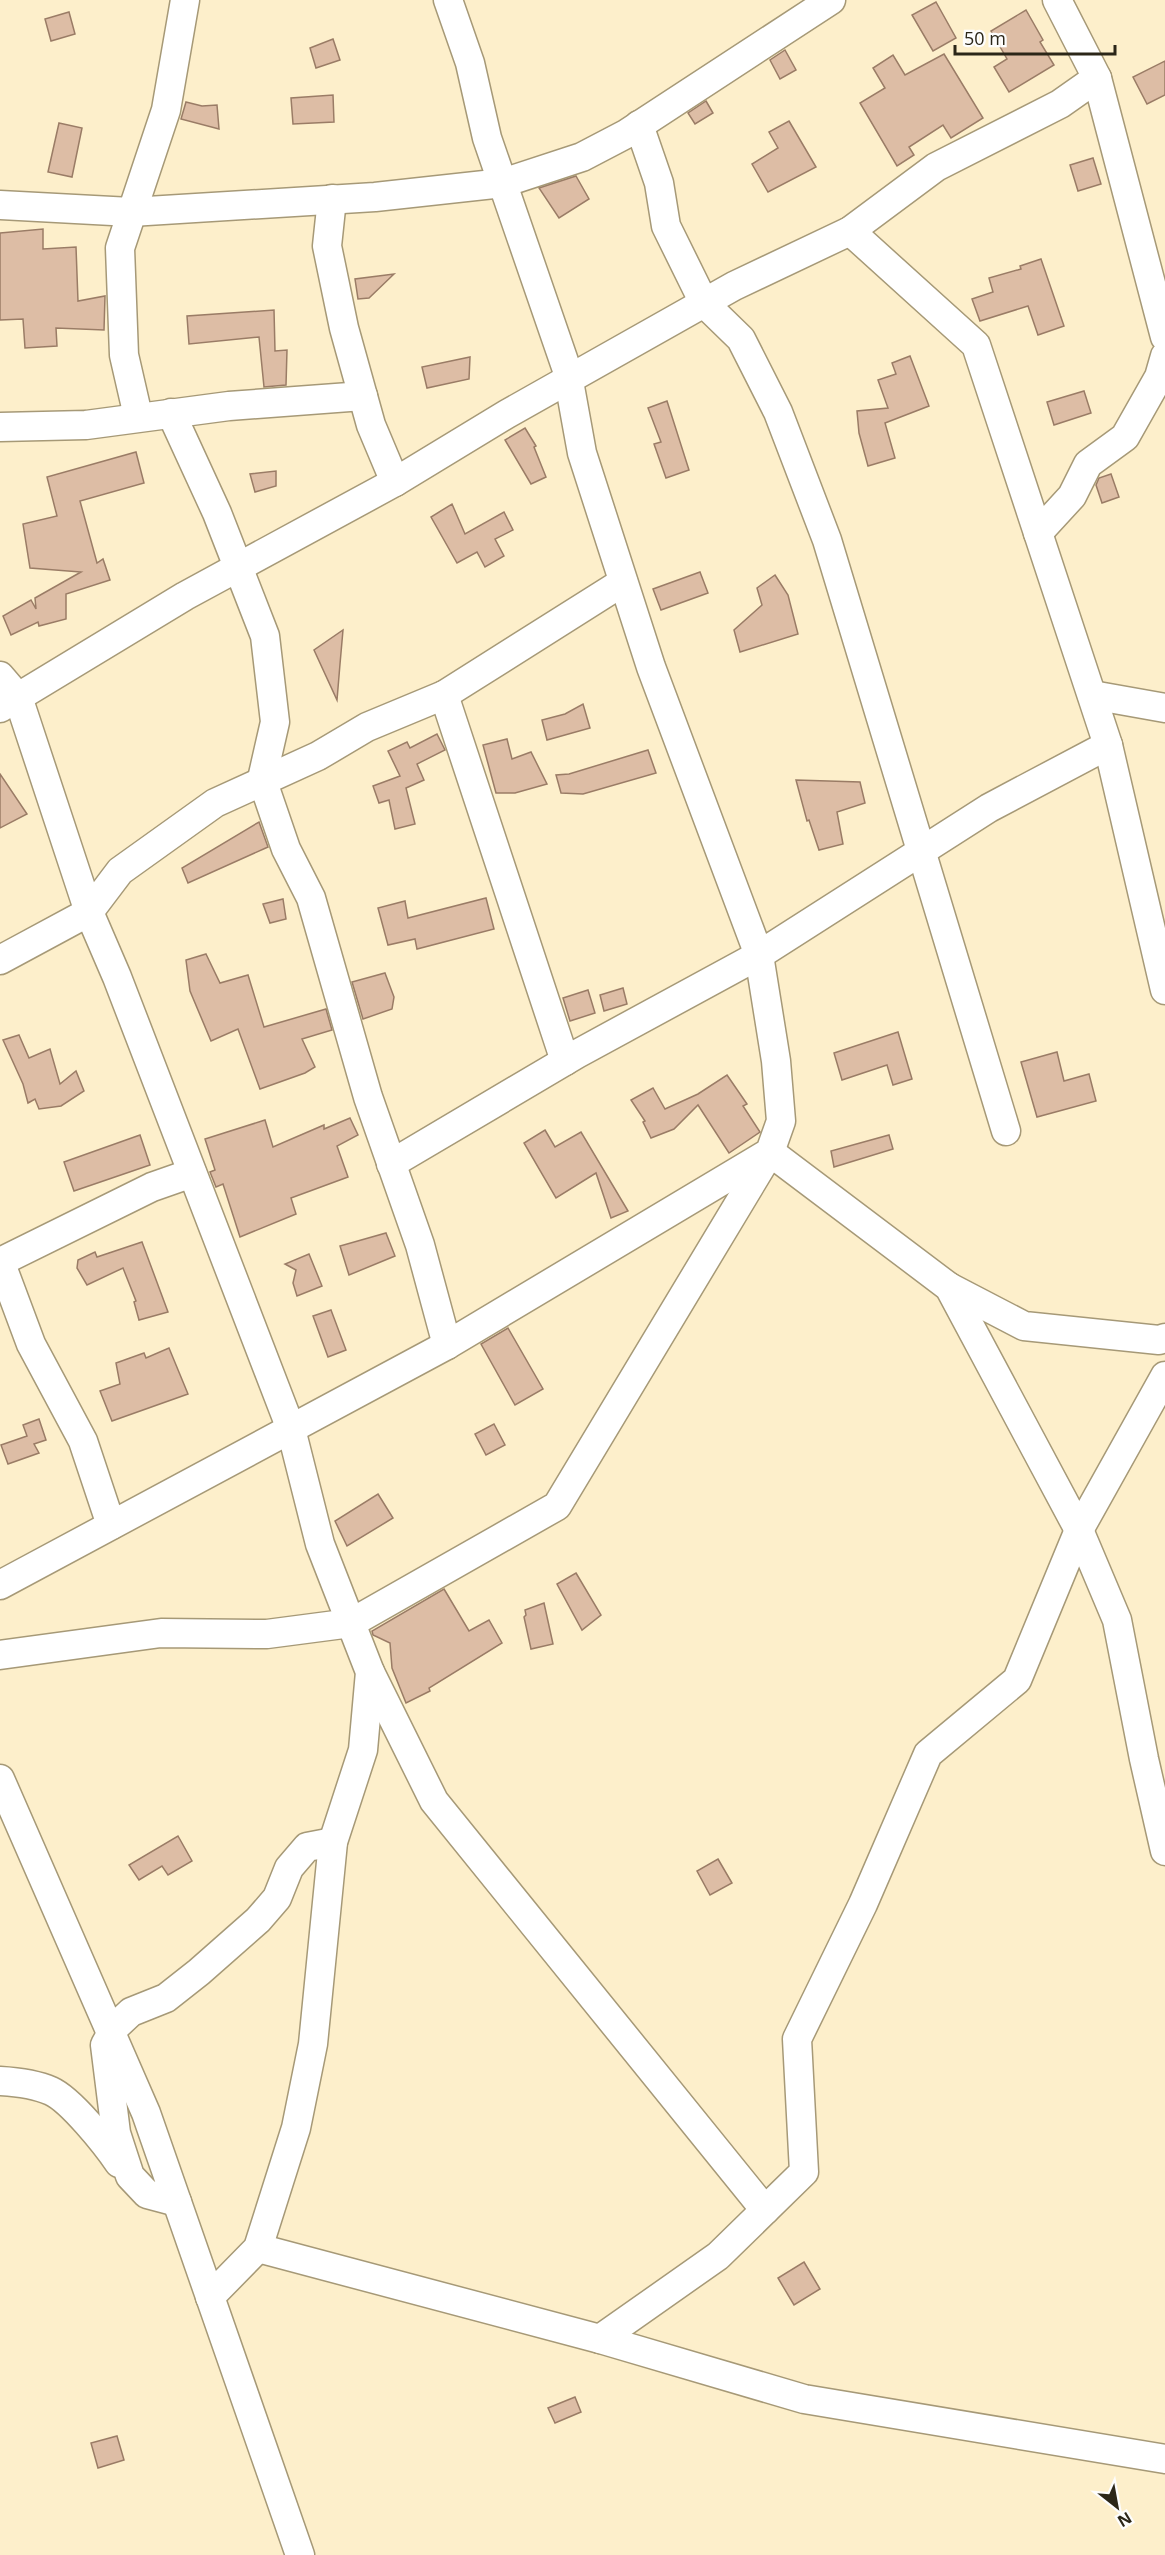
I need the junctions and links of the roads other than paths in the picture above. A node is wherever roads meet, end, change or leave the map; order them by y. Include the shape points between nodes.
1 (185, 0) edge
2 (448, 0) edge
3 (1057, 0) edge
4 (825, 2) edge
5 (1096, 78) junction
6 (639, 125) junction
7 (503, 183) junction
8 (332, 199) junction
9 (0, 206) edge
10 (131, 212) junction
11 (850, 231) junction
12 (704, 303) junction
13 (1165, 337) edge
14 (1165, 356) edge
15 (570, 380) junction
16 (363, 396) junction
17 (171, 413) junction
18 (138, 416) junction
19 (0, 427) edge
20 (395, 482) junction
21 (1038, 533) junction
22 (238, 567) junction
23 (623, 582) junction
24 (6, 693) edge
25 (444, 695) junction
26 (1092, 695) junction
27 (1165, 708) edge
28 (1108, 745) junction
29 (262, 779) junction
30 (922, 851) junction
31 (89, 912) junction
32 (759, 955) junction
33 (0, 960) edge
34 (1165, 990) edge
35 (565, 1061) junction
36 (1006, 1131) dead end
37 (770, 1152) junction
38 (392, 1164) junction
39 (192, 1173) junction
40 (0, 1261) edge
41 (949, 1287) junction
42 (8, 1307) edge
43 (1165, 1338) edge
44 (447, 1345) junction
45 (1165, 1376) edge
46 (291, 1429) junction
47 (111, 1525) junction
48 (1079, 1530) junction
49 (0, 1585) edge
50 (351, 1623) junction
51 (0, 1655) edge
52 (370, 1672) junction
53 (1154, 1754) edge
54 (0, 1779) edge
55 (333, 1842) junction
56 (1165, 1851) edge
57 (111, 2033) junction
58 (0, 2081) edge
59 (130, 2176) junction
60 (177, 2202) junction
61 (765, 2210) junction
62 (258, 2248) junction
63 (210, 2297) junction
64 (600, 2339) junction
65 (1165, 2459) edge
66 (300, 2555) edge

1 - 10 street via 166,110
2 - 7 street
3 - 5 street
4 - 6 street
5 - 11 street via 1060,104 936,167
5 - 13 street
6 - 7 street via 582,157
6 - 12 street via 659,183 666,226
7 - 8 street
7 - 15 street
8 - 10 street
8 - 16 street via 327,246
9 - 10 street
10 - 18 street via 120,248 124,355
11 - 12 street
11 - 21 street via 976,345
12 - 15 street
12 - 30 street via 741,339 778,412 828,540
14 - 21 street via 1159,377 1125,437 1088,464 1072,496
15 - 20 street
15 - 23 street via 582,453
16 - 17 street
16 - 20 street
17 - 18 street
17 - 22 street
18 - 19 street via 86,425
20 - 22 street
21 - 26 street
22 - 24 street
22 - 29 street via 265,636 275,722
23 - 25 street
23 - 32 street
24 - 31 street
25 - 29 street
25 - 35 street
26 - 27 street
26 - 28 street
28 - 30 street via 989,808
28 - 34 street
29 - 31 street via 215,803 120,871
29 - 38 street via 286,849 311,898 368,1097
30 - 32 street
30 - 36 street
31 - 33 street
31 - 39 street
32 - 35 street
32 - 37 street via 776,1061 781,1122
35 - 38 street
37 - 41 street
37 - 44 street
37 - 50 street via 557,1506
38 - 44 street via 420,1245
39 - 40 street via 152,1187
39 - 46 street
40 - 42 street
41 - 43 street via 1024,1326
41 - 48 street
42 - 47 street via 83,1441
44 - 46 street
45 - 48 street
46 - 47 street
46 - 50 street via 320,1544
47 - 49 street
48 - 53 street via 1117,1620
48 - 61 street via 1017,1680 928,1754 863,1904 797,2039 804,2172
50 - 51 street via 267,1634 161,1634
50 - 52 street
52 - 55 street via 363,1750
52 - 61 street via 434,1801
53 - 56 street
54 - 57 street
55 - 57 street via 307,1847 289,1868 277,1898 258,1920 166,1998 131,2012
55 - 62 street via 313,2044 296,2128
57 - 59 street via 105,2044 110,2099
57 - 60 street via 146,2113
58 - 59 street via 22,2082 53,2091 95,2131
59 - 60 street via 147,2194
60 - 63 street
61 - 64 street via 718,2256
62 - 63 street
62 - 64 street
63 - 66 street
64 - 65 street via 804,2399

